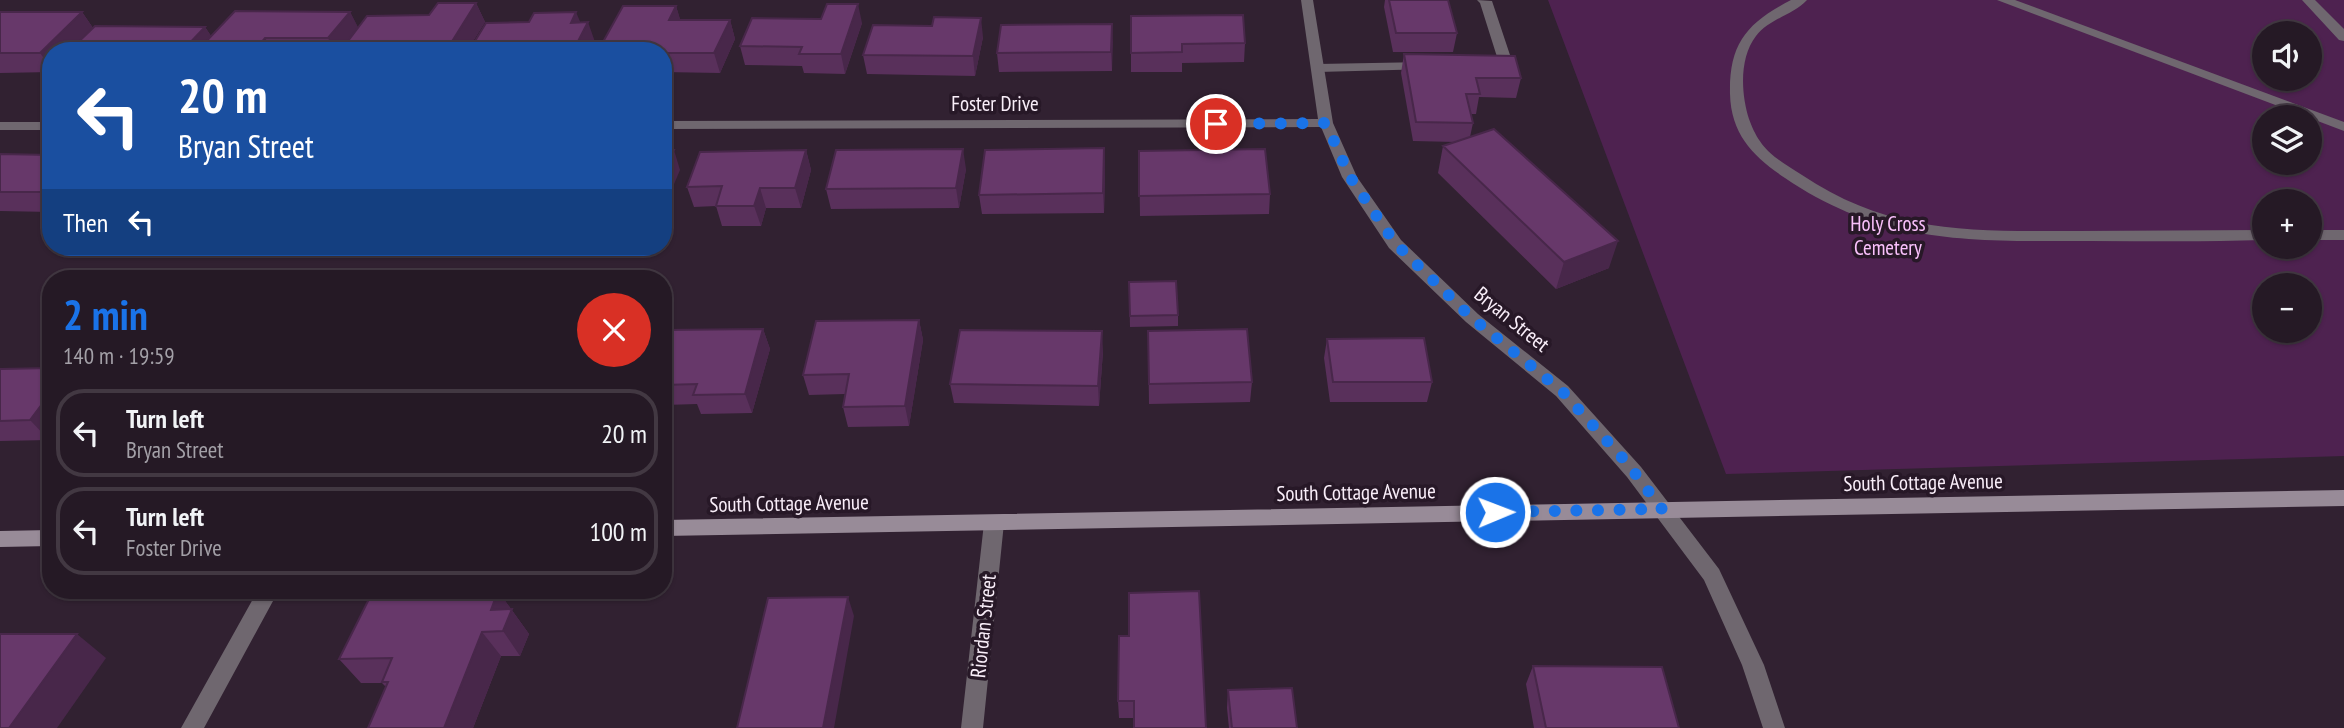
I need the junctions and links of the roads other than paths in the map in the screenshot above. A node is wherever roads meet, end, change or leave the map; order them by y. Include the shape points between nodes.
1 (1307, 0) edge
2 (1483, 0) edge
3 (1801, 0) edge
4 (2003, 0) edge
5 (2308, 0) edge
6 (2344, 37) edge
7 (1478, 64) edge
8 (1437, 65) edge
9 (1318, 68) junction
10 (1326, 123) junction
11 (672, 125) edge
12 (0, 126) edge
13 (42, 126) edge
14 (2344, 127) edge
15 (2252, 235) edge
16 (2322, 235) edge
17 (2344, 235) edge
18 (2344, 498) edge
19 (1662, 509) junction
20 (994, 523) junction
21 (672, 528) edge
22 (42, 538) edge
23 (0, 539) edge
24 (264, 599) edge
25 (192, 728) edge
26 (972, 728) edge
27 (1774, 728) edge

1 - 9 street, Bryan Street
2 - 7 street via 1506,64
3 - 15 street via 1747,35 1736,67 1737,104 1755,149 1811,191 1869,218 1928,233
4 - 14 street via 2050,11
5 - 6 street
8 - 9 street
9 - 10 street, Bryan Street
10 - 11 street, Foster Drive
10 - 19 street, Bryan Street via 1350,177 1395,243 1472,318 1562,391
12 - 13 street
16 - 17 street
18 - 19 main road, South Cottage Avenue
19 - 20 main road, South Cottage Avenue
19 - 27 street, Bryan Street via 1712,575 1753,665
20 - 21 main road, South Cottage Avenue
20 - 26 street, Riordan Street
22 - 23 main road
24 - 25 street

